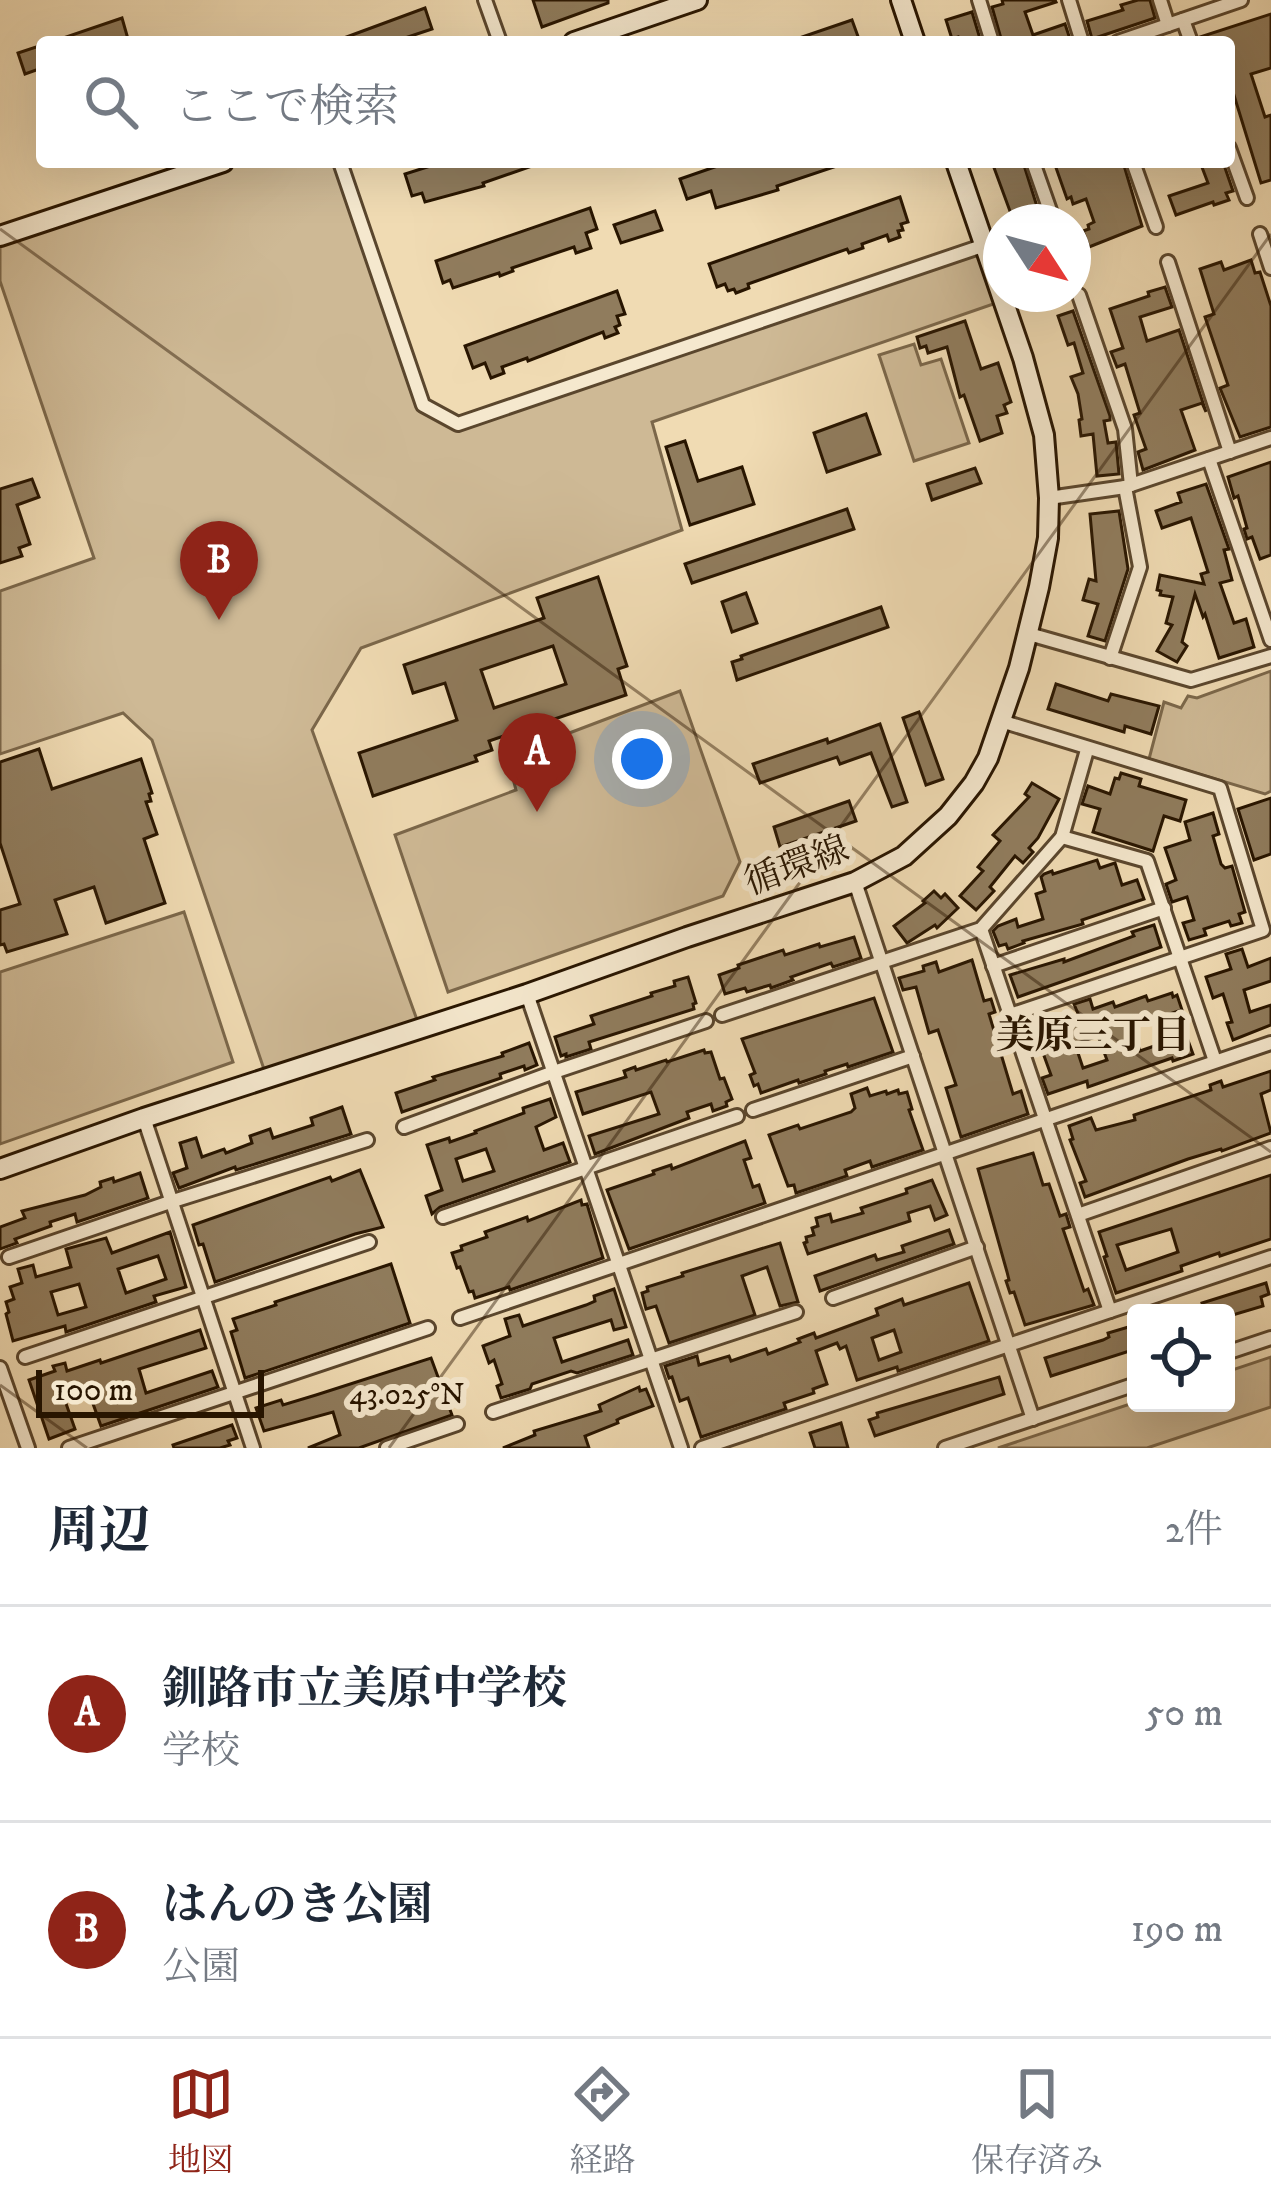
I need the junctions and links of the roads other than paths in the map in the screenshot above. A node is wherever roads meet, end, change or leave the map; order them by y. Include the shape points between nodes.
1 (485, 0) edge
2 (697, 0) edge
3 (901, 0) edge
4 (979, 0) edge
5 (1069, 0) edge
6 (1160, 0) edge
7 (1240, 0) edge
8 (1184, 20) junction
9 (1168, 25) junction
10 (498, 36) edge
11 (592, 36) edge
12 (913, 36) edge
13 (990, 36) edge
14 (1080, 36) edge
15 (1136, 36) edge
16 (1189, 36) edge
17 (1235, 165) edge
18 (205, 168) edge
19 (342, 168) edge
20 (958, 168) edge
21 (1036, 168) edge
22 (1135, 168) edge
23 (1247, 198) dead end
24 (1048, 204) edge
25 (1156, 226) dead end
26 (1260, 234) dead end
27 (0, 236) edge
28 (983, 239) edge
29 (983, 246) edge
30 (1168, 262) dead end
31 (1271, 268) edge
32 (1008, 312) edge
33 (1085, 312) edge
34 (1271, 438) edge
35 (1230, 452) junction
36 (1209, 459) junction
37 (1128, 486) junction
38 (1048, 498) junction
39 (1029, 634) junction
40 (1271, 640) edge
41 (1271, 656) edge
42 (1110, 658) junction
43 (1001, 721) junction
44 (1087, 749) junction
45 (1062, 837) junction
46 (854, 882) junction
47 (1164, 908) junction
48 (980, 929) junction
49 (1179, 958) junction
50 (880, 962) junction
51 (993, 966) junction
52 (527, 994) junction
53 (722, 1015) dead end
54 (1010, 1015) junction
55 (706, 1021) dead end
56 (1271, 1043) edge
57 (913, 1056) junction
58 (1215, 1061) junction
59 (554, 1072) junction
60 (753, 1110) dead end
61 (737, 1116) dead end
62 (144, 1118) junction
63 (1045, 1119) junction
64 (404, 1127) dead end
65 (367, 1140) dead end
66 (1271, 1148) edge
67 (945, 1153) junction
68 (588, 1166) junction
69 (0, 1169) edge
70 (170, 1202) junction
71 (1078, 1215) junction
72 (443, 1217) dead end
73 (369, 1242) dead end
74 (977, 1247) junction
75 (9, 1257) dead end
76 (1271, 1257) edge
77 (619, 1263) junction
78 (203, 1296) junction
79 (832, 1298) dead end
80 (1110, 1311) junction
81 (796, 1312) dead end
82 (460, 1318) dead end
83 (428, 1328) dead end
84 (1271, 1338) edge
85 (1010, 1343) junction
86 (1235, 1350) edge
87 (26, 1357) dead end
88 (651, 1360) junction
89 (0, 1369) edge
90 (1127, 1387) edge
91 (234, 1392) junction
92 (493, 1412) dead end
93 (1033, 1418) junction
94 (457, 1424) dead end
95 (28, 1448) edge
96 (69, 1448) edge
97 (253, 1448) edge
98 (388, 1448) edge
99 (681, 1448) edge
100 (702, 1448) edge
101 (945, 1448) edge

1 - 10 street
2 - 11 street
3 - 12 street
4 - 13 street
5 - 14 street
6 - 9 street
7 - 8 street
8 - 9 street
8 - 16 street
9 - 15 street
17 - 23 street
18 - 27 street
19 - 29 street via 423,405 458,424
20 - 28 street, 循環線
21 - 24 street
22 - 25 street
26 - 31 street
30 - 35 street
32 - 38 street, 循環線 via 1044,435
33 - 37 street via 1126,429
34 - 35 street
35 - 36 street
36 - 37 street
36 - 40 street
37 - 38 street
37 - 42 street via 1140,567
38 - 39 street, 循環線
39 - 42 street
39 - 43 street, 循環線
41 - 42 street via 1191,680
43 - 44 street
43 - 46 street, 循環線 via 988,758 948,816 904,856
44 - 45 street
44 - 49 street via 1220,788 1263,929
45 - 47 street via 1147,861
45 - 48 street
46 - 50 street
46 - 52 street, 循環線
47 - 49 street
47 - 51 street
48 - 50 street
48 - 51 street
49 - 54 street
49 - 58 street
50 - 53 street
50 - 57 street
51 - 54 street
52 - 59 street
52 - 62 street, 循環線
54 - 63 street
55 - 59 street
56 - 58 street
57 - 60 street
57 - 67 street
58 - 63 street
59 - 64 street
59 - 68 street
61 - 68 street
62 - 69 street, 循環線
62 - 70 street
63 - 67 street
63 - 71 street
65 - 70 street
66 - 71 street
67 - 74 street
67 - 77 street
68 - 72 street
68 - 77 street
70 - 75 street
70 - 78 street
71 - 80 street
73 - 78 street
74 - 79 street
74 - 85 street
76 - 80 street
77 - 82 street
77 - 88 street
78 - 87 street
78 - 91 street
80 - 85 street
81 - 88 street
83 - 91 street
84 - 86 street
85 - 93 street
85 - 100 street
88 - 92 street
88 - 99 street
89 - 95 street
90 - 93 street
91 - 96 street
91 - 97 street
93 - 101 street
94 - 98 street

